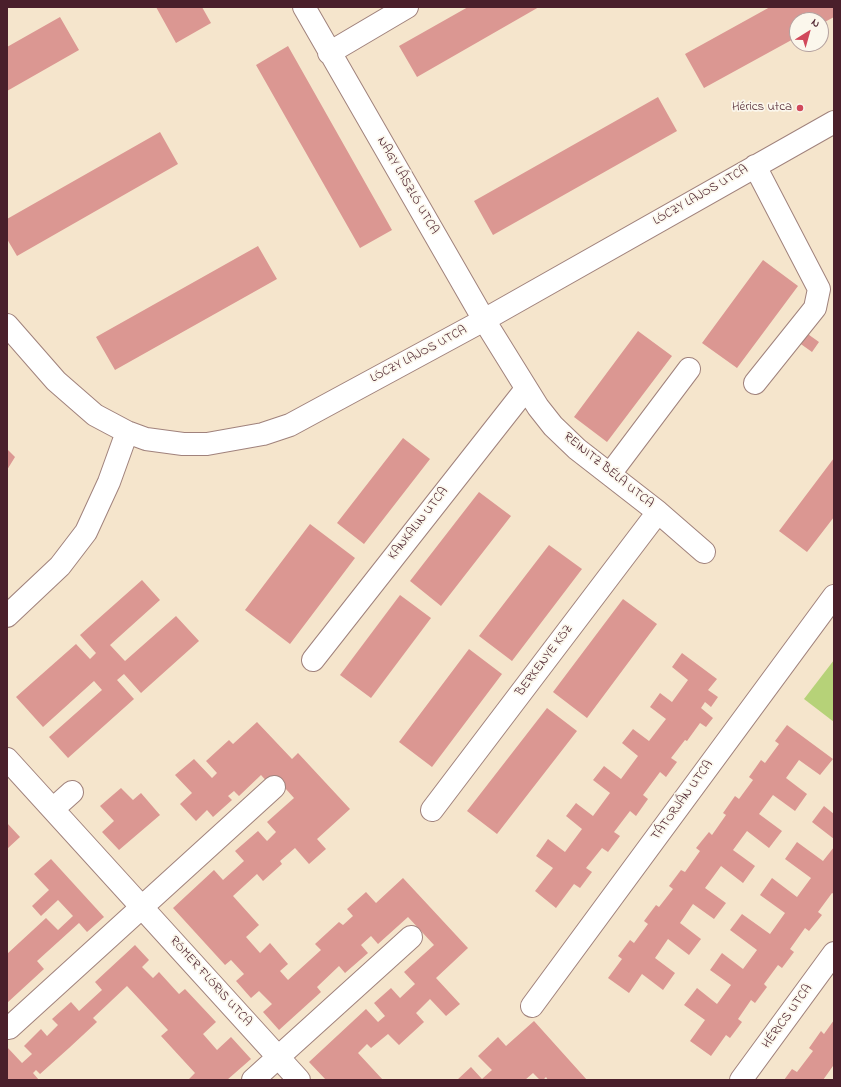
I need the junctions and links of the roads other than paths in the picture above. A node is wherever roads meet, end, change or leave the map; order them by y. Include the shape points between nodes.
1 (304, 7) edge
2 (407, 7) edge
3 (329, 53) junction
4 (834, 122) edge
5 (755, 166) junction
6 (484, 320) junction
7 (7, 325) edge
8 (689, 369) dead end
9 (755, 383) dead end
10 (526, 389) junction
11 (127, 432) junction
12 (610, 474) junction
13 (658, 512) junction
14 (704, 552) dead end
15 (834, 596) edge
16 (7, 616) edge
17 (313, 660) dead end
18 (7, 760) edge
19 (274, 787) dead end
20 (72, 792) dead end
21 (52, 810) junction
22 (432, 810) dead end
23 (142, 907) junction
24 (411, 936) dead end
25 (834, 953) edge
26 (532, 1006) dead end
27 (9, 1028) dead end
28 (278, 1057) junction
29 (253, 1080) edge
30 (299, 1080) edge
31 (741, 1080) edge

1 - 3 street, NAGY LÁSZLÓ UTCA
2 - 3 street
3 - 6 street, NAGY LÁSZLÓ UTCA
4 - 5 street, LÓCZY LAJOS UTCA
5 - 6 street, LÓCZY LAJOS UTCA
5 - 9 street via 819,289 814,308
6 - 10 street, REINITZ BÉLA UTCA
6 - 11 street, LÓCZY LAJOS UTCA via 290,424 263,434 207,444 183,444 146,439
7 - 11 street, LÓCZY LAJOS UTCA via 56,381 95,415
8 - 12 street
10 - 12 street, REINITZ BÉLA UTCA via 553,426 577,449
10 - 17 street, KANKALIN UTCA
11 - 16 street via 109,482 86,532 60,566
12 - 13 street, REINITZ BÉLA UTCA
13 - 14 street, REINITZ BÉLA UTCA
13 - 22 street, BERKENYE KÖZ
15 - 26 street, TÁTORJÁN UTCA
18 - 21 street, RÓMER FLÓRIS UTCA
19 - 23 street
20 - 21 street
21 - 23 street, RÓMER FLÓRIS UTCA
23 - 27 street
23 - 28 street, RÓMER FLÓRIS UTCA
24 - 28 street
25 - 31 street, HÉRICS UTCA
28 - 29 street
28 - 30 street, RÓMER FLÓRIS UTCA

